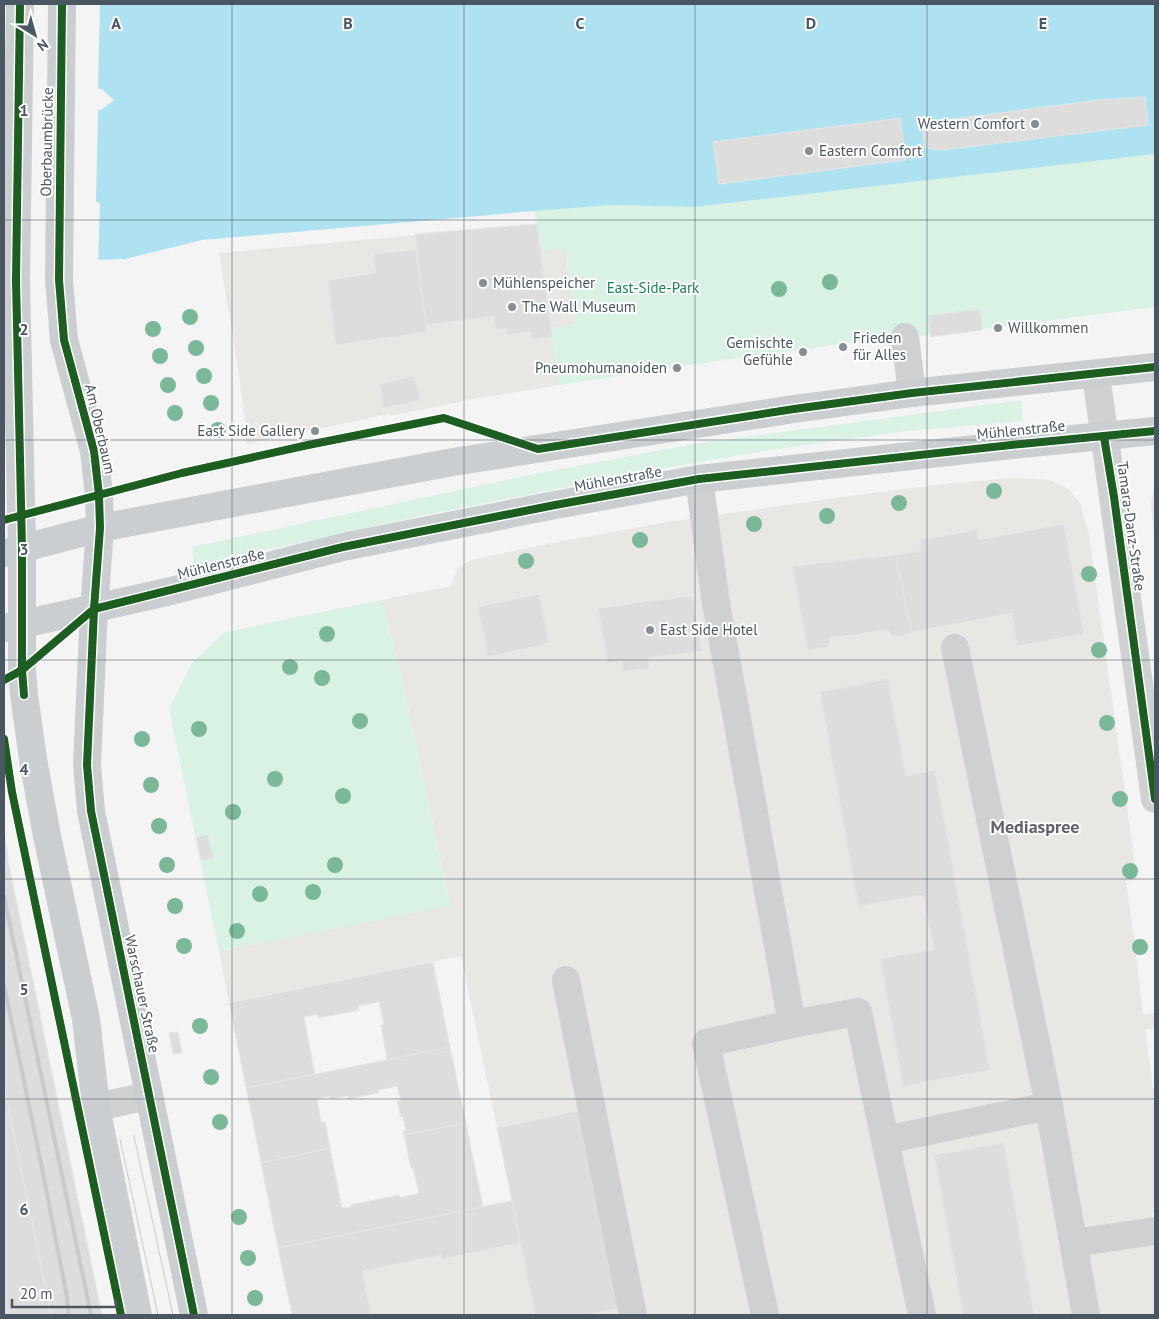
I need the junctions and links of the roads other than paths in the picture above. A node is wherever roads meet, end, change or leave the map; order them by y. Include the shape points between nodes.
1 (20, 4) edge
2 (62, 4) edge
3 (58, 280) joint
4 (904, 337) dead end
5 (1155, 367) edge
6 (1096, 375) junction
7 (912, 393) junction
8 (1155, 431) edge
9 (1104, 436) junction
10 (699, 479) junction
11 (100, 528) junction
12 (13, 550) edge
13 (94, 609) junction
14 (13, 627) edge
15 (955, 648) dead end
16 (90, 675) joint
17 (1155, 799) edge
18 (566, 980) dead end
19 (792, 1024) junction
20 (149, 1096) junction
21 (1049, 1106) junction
22 (96, 1107) junction
23 (885, 1140) junction
24 (1155, 1231) edge
25 (1074, 1243) junction
26 (138, 1315) edge
27 (194, 1315) edge
28 (633, 1315) edge
29 (765, 1315) edge
30 (922, 1315) edge
31 (1086, 1315) edge

1 - 12 main road, Oberbaumbrücke via 16,280 21,491
2 - 3 main road, Oberbaumbrücke
3 - 11 main road, Am Oberbaum via 64,340 94,451
4 - 7 street
5 - 6 main road
6 - 7 main road
6 - 9 street, Tamara-Danz-Straße
7 - 11 main road via 453,462
8 - 9 main road, Mühlenstraße
9 - 10 main road, Mühlenstraße
9 - 17 street, Tamara-Danz-Straße
10 - 13 main road, Mühlenstraße via 343,547
10 - 19 street via 715,597
11 - 12 main road
11 - 13 main road, Am Oberbaum
12 - 14 main road
13 - 14 main road, Mühlenstraße
13 - 16 main road, Am Oberbaum
14 - 22 main road via 47,836 86,1019
15 - 21 street
16 - 20 main road, Warschauer Straße via 89,794
18 - 28 street
19 - 23 street via 858,1012
19 - 29 street via 706,1043
20 - 22 street
20 - 27 main road, Warschauer Straße
21 - 23 street
21 - 25 street
22 - 26 main road
23 - 30 street
24 - 25 street
25 - 31 street

